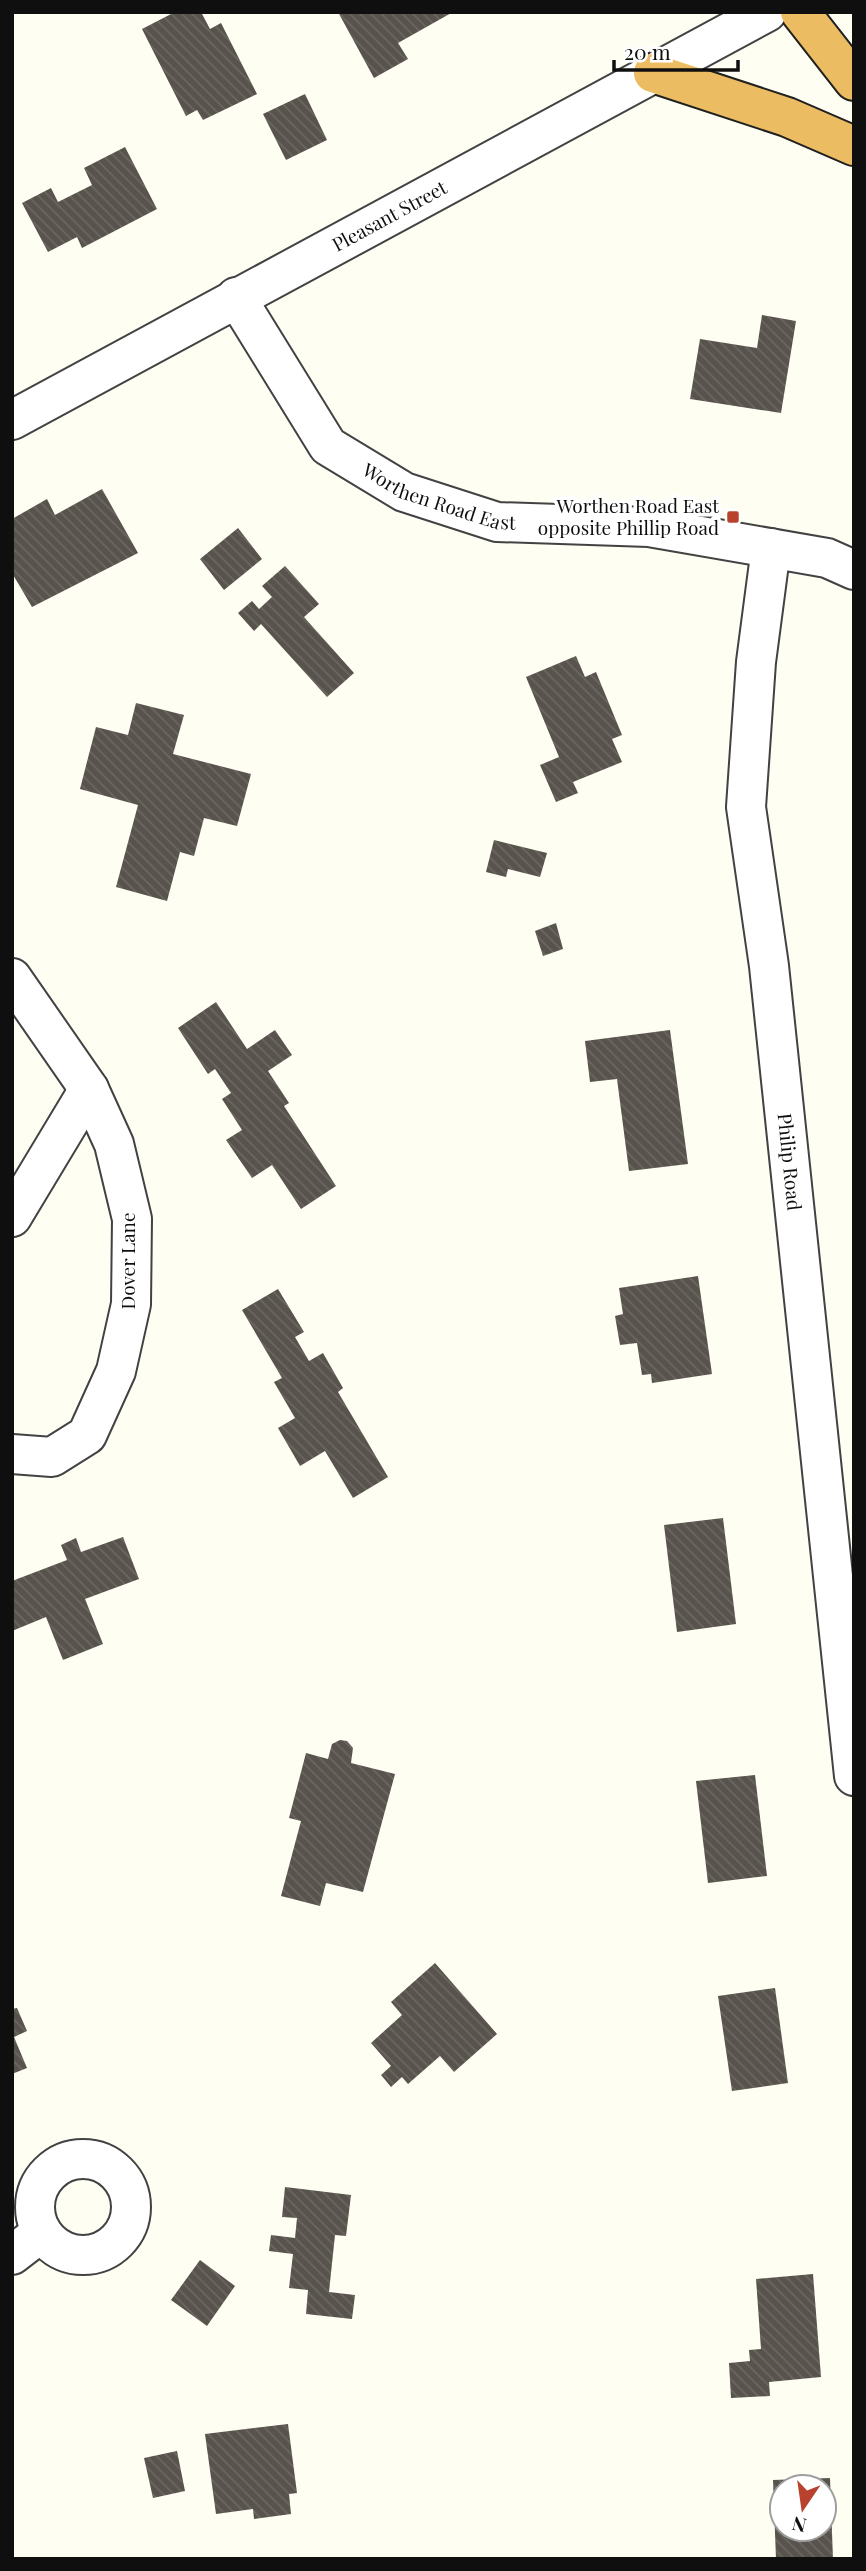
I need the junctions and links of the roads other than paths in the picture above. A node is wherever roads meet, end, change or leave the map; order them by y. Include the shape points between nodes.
1 (766, 12) edge
2 (800, 12) edge
3 (653, 74) junction
4 (854, 81) edge
5 (854, 146) edge
6 (236, 297) junction
7 (12, 420) edge
8 (771, 548) junction
9 (854, 570) edge
10 (12, 978) edge
11 (89, 1089) junction
12 (12, 1217) edge
13 (12, 1454) edge
14 (854, 1776) edge
15 (42, 2232) dead end
16 (12, 2255) edge

1 - 3 street, Pleasant Street
2 - 4 highway
3 - 5 highway via 788,117
3 - 6 street, Pleasant Street
6 - 7 street, Pleasant Street
6 - 8 street, Worthen Road East via 328,446 404,492 496,522 649,527
8 - 9 street, Worthen Road East via 827,558
8 - 14 street, Philip Road via 756,662 746,807 769,966
10 - 11 street, Dover Lane
11 - 12 street
11 - 13 street, Dover Lane via 114,1144 132,1219 131,1304 116,1371 87,1435 52,1457
15 - 16 street

